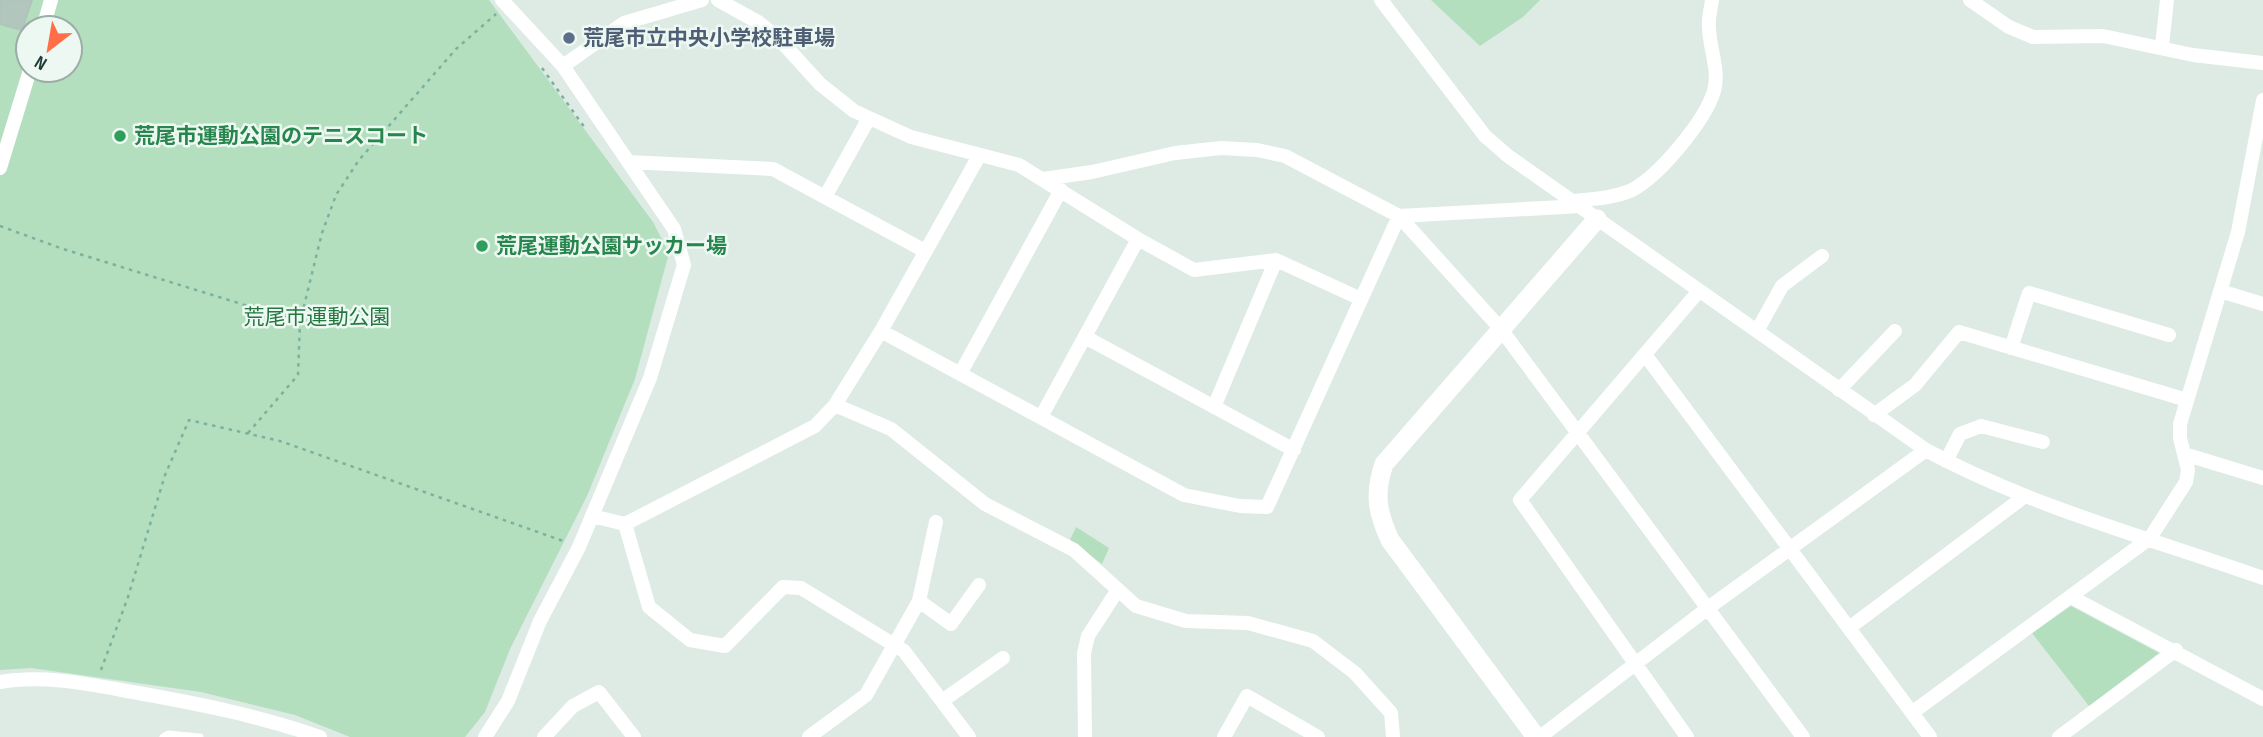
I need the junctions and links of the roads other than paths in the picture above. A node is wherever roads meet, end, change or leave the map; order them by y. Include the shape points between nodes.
1 (702, 0) edge
2 (718, 0) edge
3 (1381, 0) edge
4 (1712, 0) edge
5 (1970, 0) edge
6 (2167, 0) edge
7 (509, 2) edge
8 (2162, 46) junction
9 (2263, 63) edge
10 (563, 66) junction
11 (26, 84) edge
12 (2263, 100) edge
13 (869, 118) junction
14 (979, 156) junction
15 (628, 162) junction
16 (0, 168) edge
17 (1043, 179) junction
18 (1061, 190) junction
19 (825, 197) junction
20 (1577, 204) junction
21 (1399, 215) junction
22 (1597, 219) junction
23 (1138, 240) junction
24 (925, 251) junction
25 (1822, 256) dead end
26 (1276, 260) junction
27 (1699, 290) junction
28 (2220, 291) junction
29 (1361, 299) junction
30 (2263, 304) edge
31 (1500, 328) junction
32 (881, 331) junction
33 (1757, 331) junction
34 (1895, 331) dead end
35 (2169, 335) dead end
36 (1084, 337) junction
37 (2011, 348) junction
38 (1646, 356) junction
39 (961, 374) junction
40 (1839, 390) junction
41 (2187, 400) junction
42 (835, 405) junction
43 (1214, 407) junction
44 (1874, 415) junction
45 (1041, 417) junction
46 (1578, 432) junction
47 (2043, 442) dead end
48 (1294, 450) junction
49 (1926, 450) junction
50 (2184, 454) junction
51 (1946, 461) junction
52 (2263, 478) edge
53 (2025, 496) junction
54 (592, 516) junction
55 (936, 522) dead end
56 (625, 524) junction
57 (2150, 538) junction
58 (1788, 550) junction
59 (2263, 578) edge
60 (979, 585) dead end
61 (1117, 591) junction
62 (2071, 597) junction
63 (919, 601) junction
64 (1708, 608) junction
65 (1849, 628) junction
66 (893, 644) junction
67 (2176, 650) junction
68 (1003, 658) dead end
69 (1635, 663) junction
70 (0, 682) edge
71 (2263, 699) edge
72 (942, 701) junction
73 (1913, 712) junction
74 (163, 737) edge
75 (200, 737) edge
76 (320, 737) edge
77 (485, 737) edge
78 (544, 737) edge
79 (634, 737) edge
80 (809, 737) edge
81 (969, 737) edge
82 (1085, 737) edge
83 (1224, 737) edge
84 (1318, 737) edge
85 (1393, 737) edge
86 (1538, 737) edge
87 (1687, 737) edge
88 (1803, 737) edge
89 (1930, 737) edge
90 (2059, 737) edge

1 - 10 street via 624,23
2 - 13 street via 758,22 820,84
3 - 20 street via 1485,136
4 - 20 street via 1708,26 1714,91 1690,132 1656,172 1632,190
5 - 8 street via 2032,37 2103,36
6 - 8 street
7 - 10 street
8 - 9 street via 2193,55
10 - 15 street
11 - 16 street
12 - 28 street via 2238,232
13 - 14 street via 911,137
13 - 19 street
14 - 17 street via 1019,165
14 - 24 street
15 - 19 street via 773,169
15 - 54 street via 674,229 684,265 650,378
17 - 18 street
17 - 21 street via 1175,153 1257,150 1284,156
18 - 23 street
18 - 39 street
19 - 24 street
20 - 21 street
20 - 22 street
21 - 29 street
21 - 31 street
22 - 27 street
22 - 31 street
23 - 26 street via 1194,270
23 - 36 street
24 - 32 street
25 - 33 street via 1782,286
26 - 29 street
26 - 43 street
27 - 33 street
27 - 38 street
28 - 30 street
28 - 41 street
29 - 48 street
31 - 46 street
31 - 86 street via 1384,464 1377,507 1391,540
32 - 39 street
32 - 42 street
33 - 40 street
34 - 40 street
35 - 37 street via 2029,293
36 - 43 street
36 - 45 street
37 - 41 street
37 - 44 street via 1959,332 1915,385
38 - 46 street
38 - 58 street
39 - 45 street
40 - 44 street
41 - 50 street via 2180,424
42 - 56 street via 815,426
42 - 61 street via 891,429 985,504 1074,550
43 - 48 street
44 - 49 street
45 - 48 street via 1184,495 1240,506 1267,507
46 - 64 street
46 - 69 street via 1520,500
47 - 51 street via 1981,426 1960,434
49 - 51 street
49 - 58 street
50 - 52 street
50 - 57 street via 2186,482
51 - 53 street
53 - 57 street
53 - 65 street
54 - 56 street
54 - 77 street via 540,621 508,701
55 - 63 street
56 - 66 street via 649,607 690,640 725,646 783,587 801,587
57 - 59 street
57 - 62 street
58 - 64 street
58 - 65 street
60 - 63 street via 951,624
61 - 82 street via 1086,645
61 - 85 street via 1136,606 1186,621 1248,623 1313,641 1355,673 1391,713
62 - 67 street
62 - 73 street
63 - 66 street
64 - 69 street
64 - 88 street
65 - 73 street
66 - 72 street via 904,651
66 - 80 street via 866,695
67 - 71 street
67 - 90 street
68 - 72 street
69 - 86 street
69 - 87 street
70 - 76 street via 24,678 94,685 273,720
72 - 81 street
73 - 89 street
74 - 75 lane via 168,733
78 - 79 street via 573,706 599,692
83 - 84 street via 1247,696

